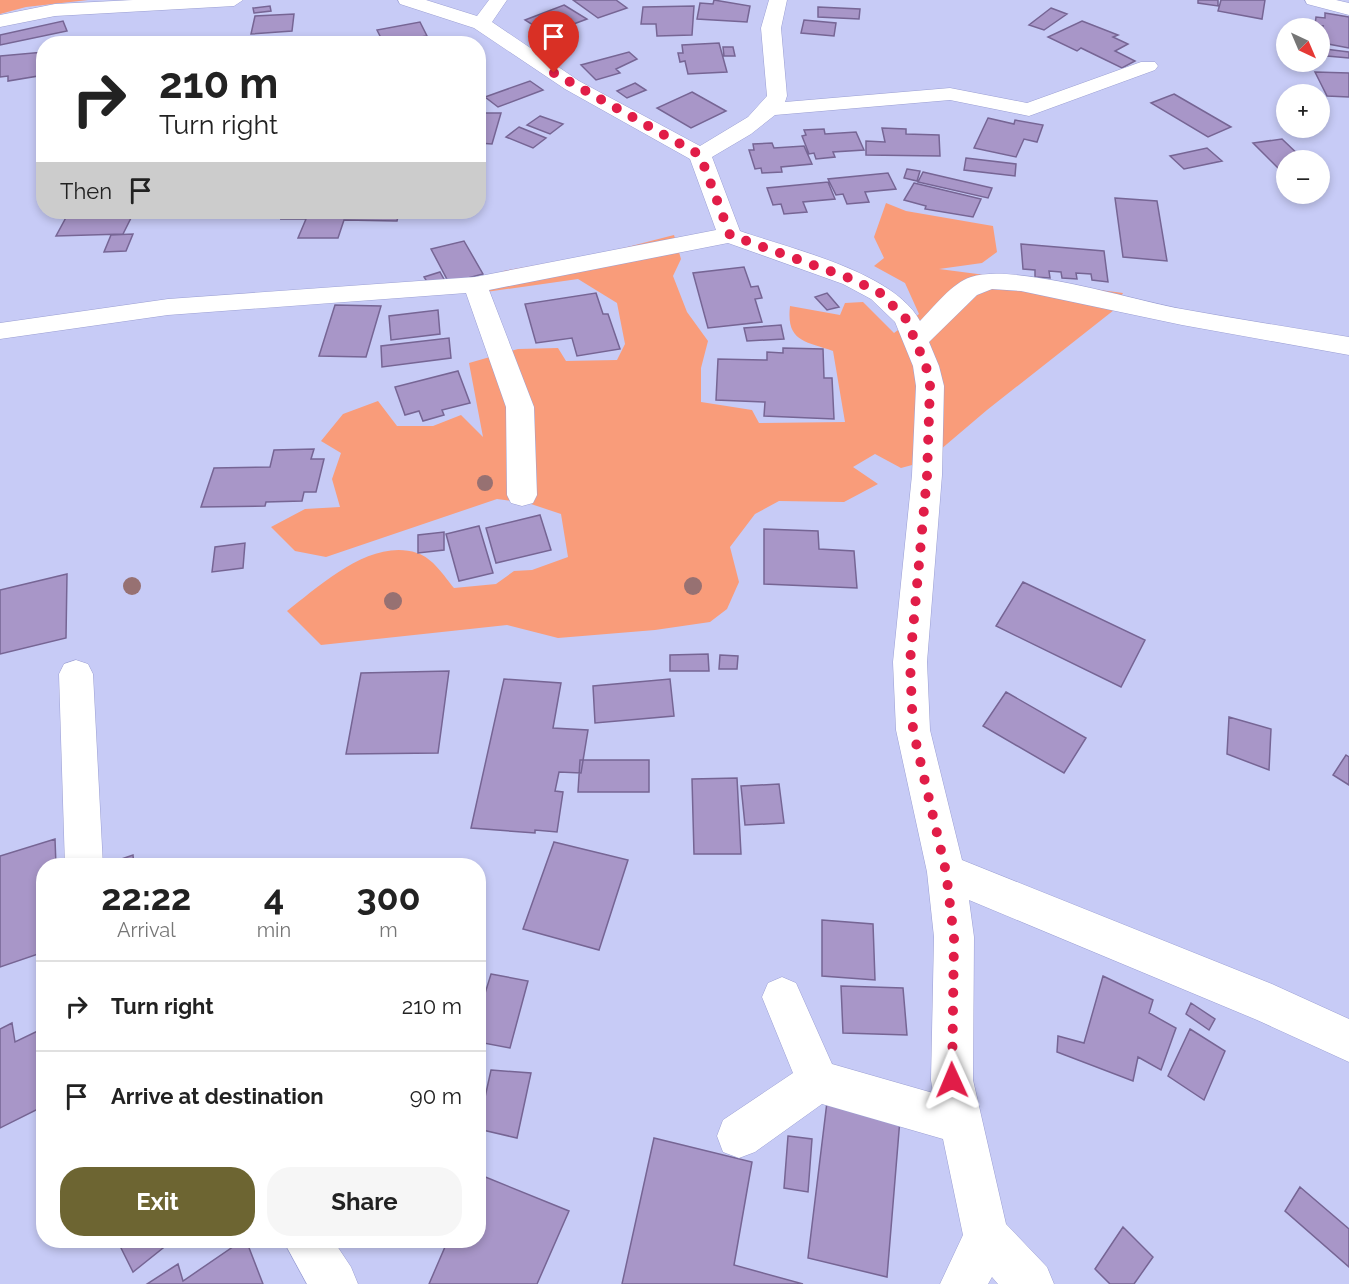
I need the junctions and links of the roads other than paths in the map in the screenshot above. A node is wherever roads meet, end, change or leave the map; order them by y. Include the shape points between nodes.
1 (234, 0) edge
2 (406, 0) edge
3 (498, 0) edge
4 (778, 0) edge
5 (1314, 0) edge
6 (1349, 9) edge
7 (0, 21) edge
8 (481, 24) junction
9 (1148, 66) dead end
10 (771, 109) junction
11 (700, 155) junction
12 (730, 235) junction
13 (475, 285) junction
14 (0, 331) edge
15 (916, 340) junction
16 (1349, 346) edge
17 (522, 495) dead end
18 (76, 674) dead end
19 (84, 858) edge
20 (946, 872) junction
21 (783, 997) dead end
22 (1349, 1041) edge
23 (818, 1081) junction
24 (961, 1123) junction
25 (739, 1136) dead end
26 (986, 1236) junction
27 (311, 1248) edge
28 (334, 1284) edge
29 (964, 1284) edge
30 (1030, 1284) edge

1 - 7 street via 55,10
2 - 8 street
3 - 8 street
4 - 10 street via 771,28 777,96
5 - 6 street
8 - 11 street via 572,85
9 - 10 street via 1029,110 950,94
10 - 11 street
11 - 12 street
12 - 13 street
12 - 15 street via 880,293 906,319
13 - 14 street via 168,307
13 - 17 street via 520,407
15 - 16 street via 968,289 992,281 1021,283
15 - 20 street via 930,386 925,507 910,662 913,730
18 - 19 street
20 - 22 street via 1272,1005
20 - 24 street via 954,938 952,1080
21 - 23 street
23 - 24 street
23 - 25 street
24 - 26 street
26 - 29 street
26 - 30 street
27 - 28 street

